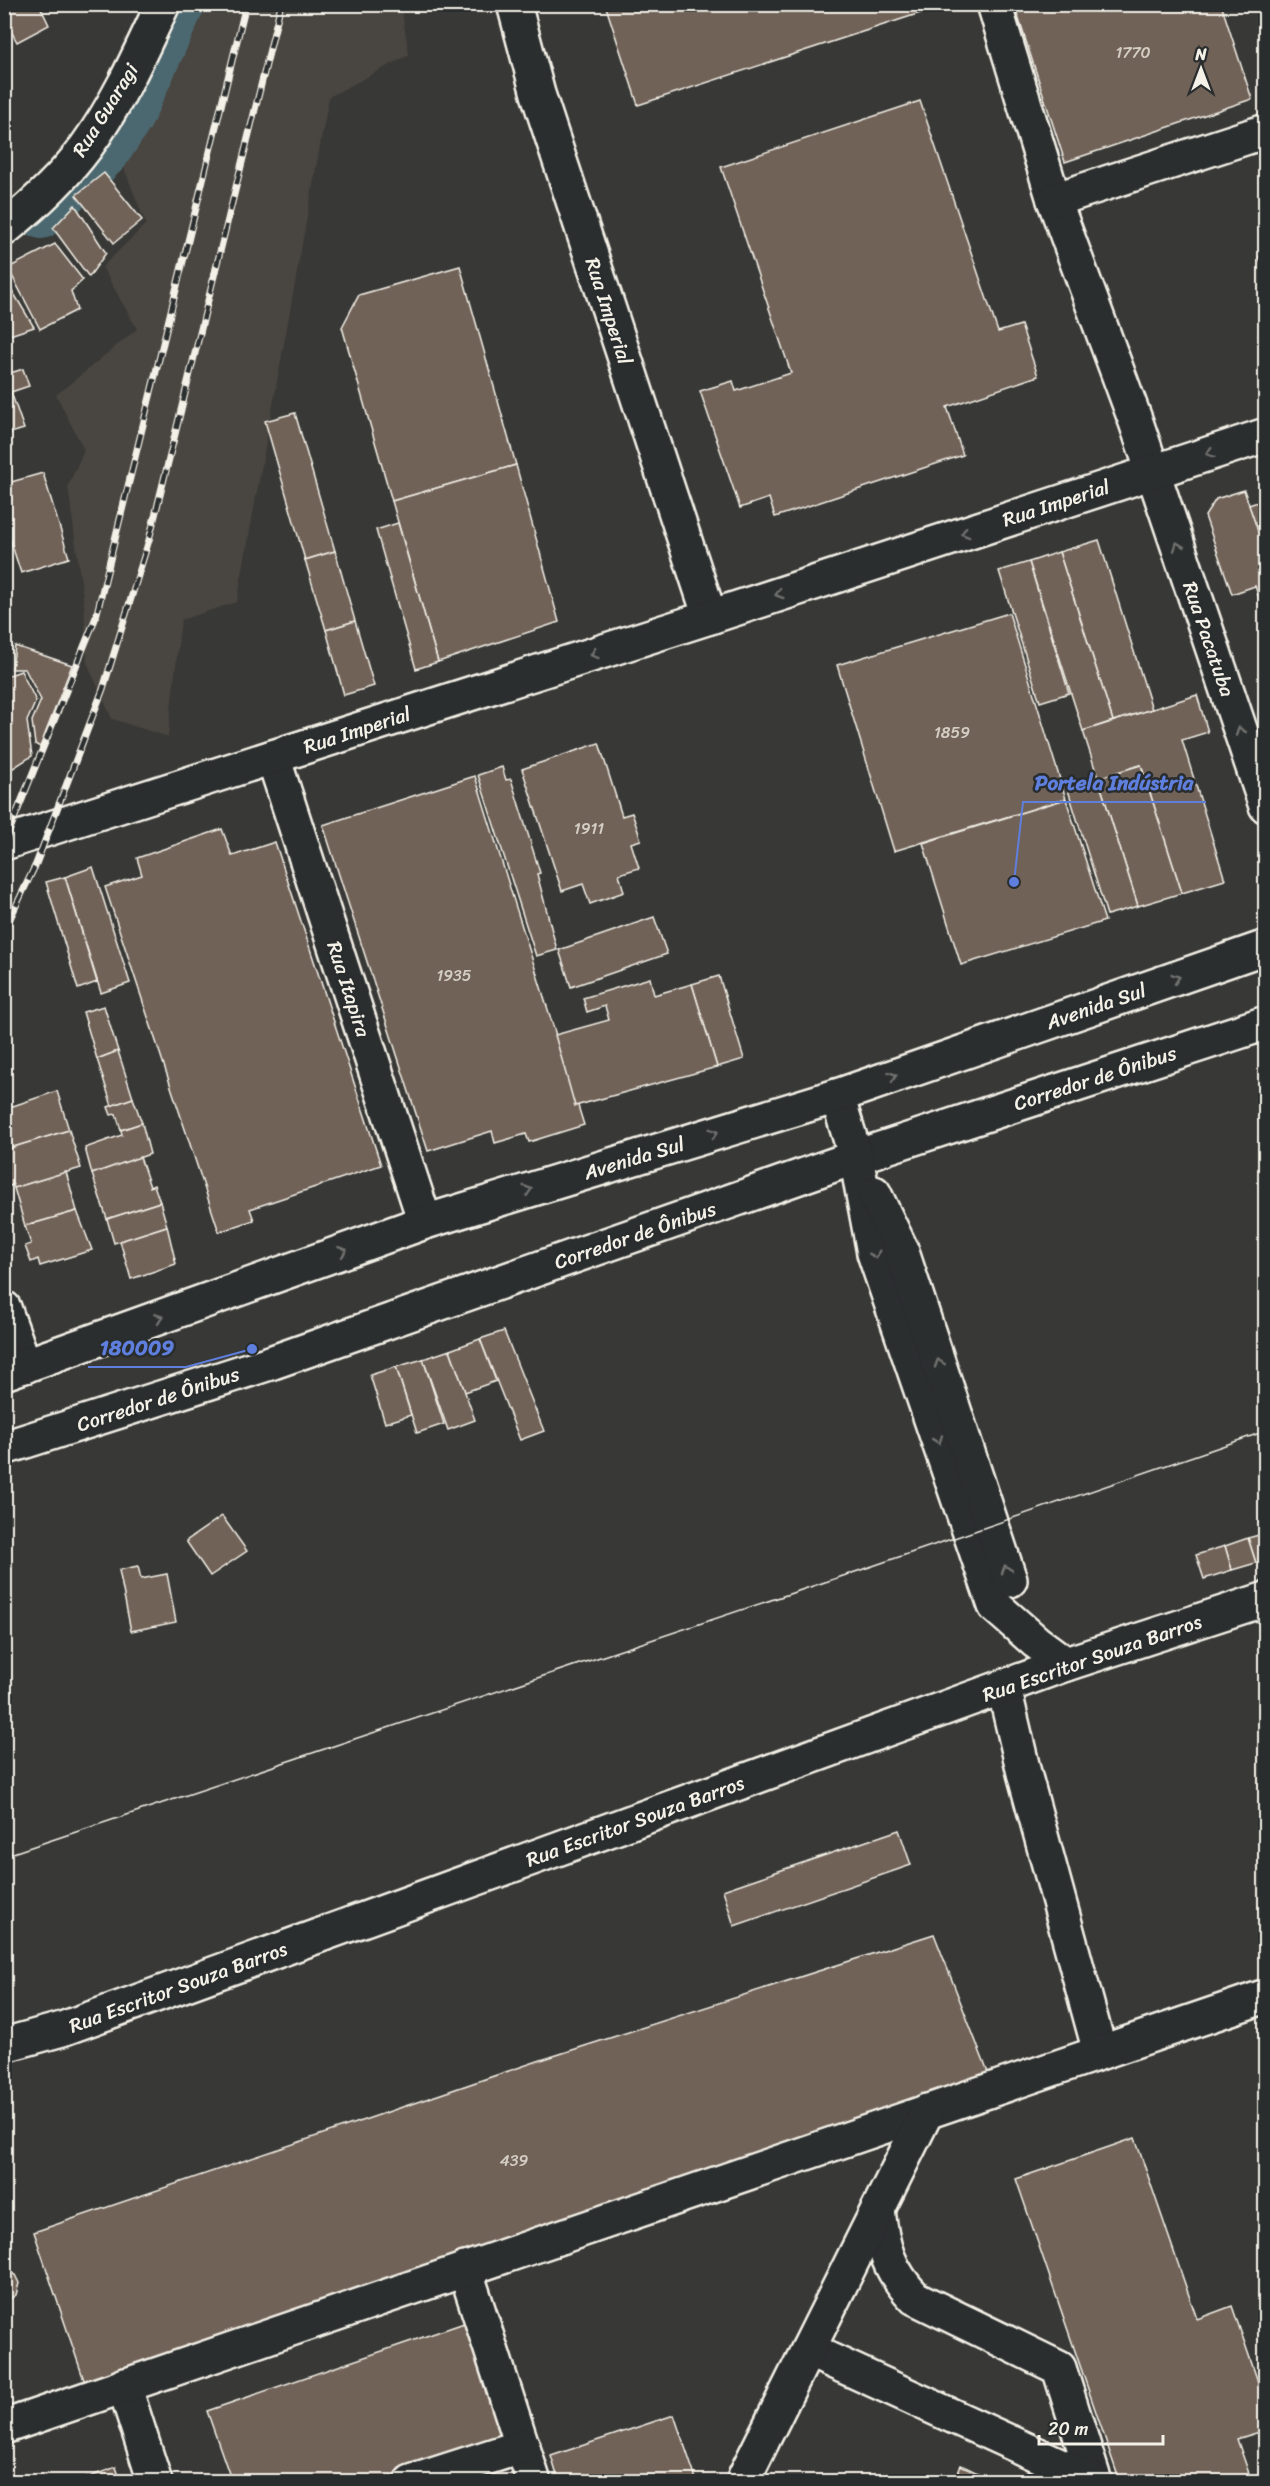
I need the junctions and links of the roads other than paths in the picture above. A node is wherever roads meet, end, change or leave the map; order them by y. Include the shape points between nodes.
1 (163, 4) edge
2 (514, 4) edge
3 (994, 4) edge
4 (1266, 131) edge
5 (1054, 200) junction
6 (4, 229) edge
7 (1266, 435) edge
8 (1153, 472) junction
9 (710, 616) junction
10 (273, 757) junction
11 (1266, 806) edge
12 (4, 843) edge
13 (1266, 947) edge
14 (1266, 1023) edge
15 (837, 1096) junction
16 (856, 1156) junction
17 (425, 1222) junction
18 (4, 1308) edge
19 (15, 1370) edge
20 (4, 1448) edge
21 (1266, 1599) edge
22 (1066, 1664) junction
23 (1004, 1688) junction
24 (1266, 1996) edge
25 (4, 2046) edge
26 (1100, 2052) junction
27 (927, 2111) junction
28 (878, 2211) junction
29 (465, 2270) junction
30 (808, 2350) junction
31 (124, 2385) junction
32 (4, 2427) edge
33 (523, 2446) junction
34 (155, 2481) edge
35 (411, 2481) edge
36 (534, 2481) edge
37 (745, 2481) edge
38 (1095, 2481) edge

1 - 6 main road, Rua Guaragi via 129,77 86,147 36,203
2 - 9 main road, Rua Imperial via 538,94
3 - 5 main road, Rua Pacatuba
4 - 5 main road
5 - 8 main road, Rua Pacatuba
7 -> 8 main road, Rua Imperial
8 -> 9 main road, Rua Imperial
11 -> 8 main road, Rua Pacatuba
9 -> 10 main road, Rua Imperial
10 - 12 main road, Rua Imperial
10 - 17 main road, Rua Itapira
15 -> 13 main road, Avenida Sul
14 - 16 main road, Corredor de Ônibus
15 - 16 main road
17 -> 15 main road, Avenida Sul
16 - 20 main road, Corredor de Ônibus via 273,1362
16 - 22 main road via 901,1249 1011,1583 1036,1642
19 -> 17 main road, Avenida Sul
18 - 19 main road
21 - 22 main road, Rua Escritor Souza Barros
22 - 23 main road, Rua Escritor Souza Barros
23 - 25 main road, Rua Escritor Souza Barros via 62,2029
23 - 26 main road
24 - 26 main road
26 - 27 main road
27 - 28 main road
27 - 29 main road
28 - 30 main road
28 - 38 main road via 881,2240 889,2262 915,2298 1059,2368
29 - 31 main road
29 - 33 main road
30 - 37 main road
30 - 38 main road
31 - 32 main road
31 - 34 main road
33 - 35 main road
33 - 36 main road

